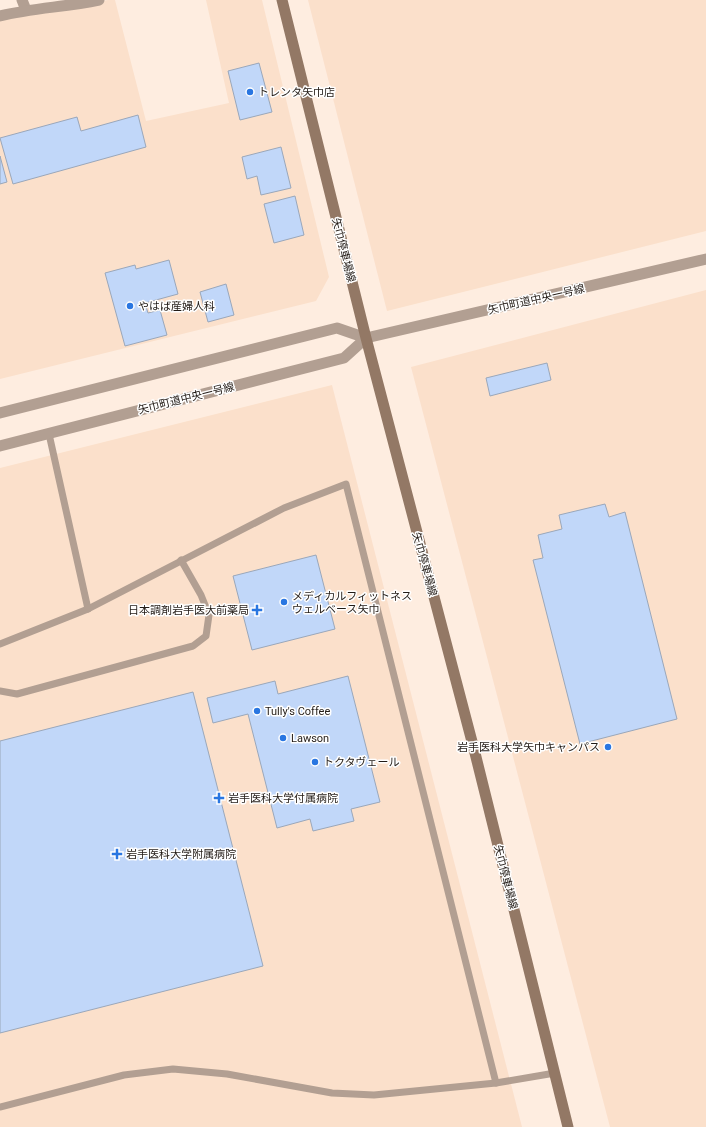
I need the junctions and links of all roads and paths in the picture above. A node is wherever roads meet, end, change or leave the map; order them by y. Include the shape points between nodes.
1 (99, 0) edge
2 (282, 0) edge
3 (24, 5) edge
4 (0, 16) edge
5 (706, 259) edge
6 (366, 338) junction
7 (0, 412) edge
8 (49, 434) junction
9 (0, 446) edge
10 (181, 560) junction
11 (88, 609) junction
12 (0, 644) edge
13 (0, 691) edge
14 (554, 1073) junction
15 (496, 1083) junction
16 (0, 1108) edge
17 (568, 1127) edge

1 - 3 street via 81,4
2 - 6 main road, 矢巾停車場線
3 - 4 street
5 - 6 street, 矢巾町道中央一号線
6 - 7 street via 337,328
6 - 8 street, 矢巾町道中央一号線 via 344,358
6 - 14 main road, 矢巾停車場線 via 475,753
8 - 9 street, 矢巾町道中央一号線
8 - 11 lane
10 - 11 lane
10 - 13 lane via 209,615 206,636 193,646 17,694
10 - 15 lane via 284,508 346,484
11 - 12 lane
14 - 15 lane
14 - 17 main road, 矢巾停車場線
15 - 16 lane via 374,1095 332,1092 227,1074 173,1069 124,1075

